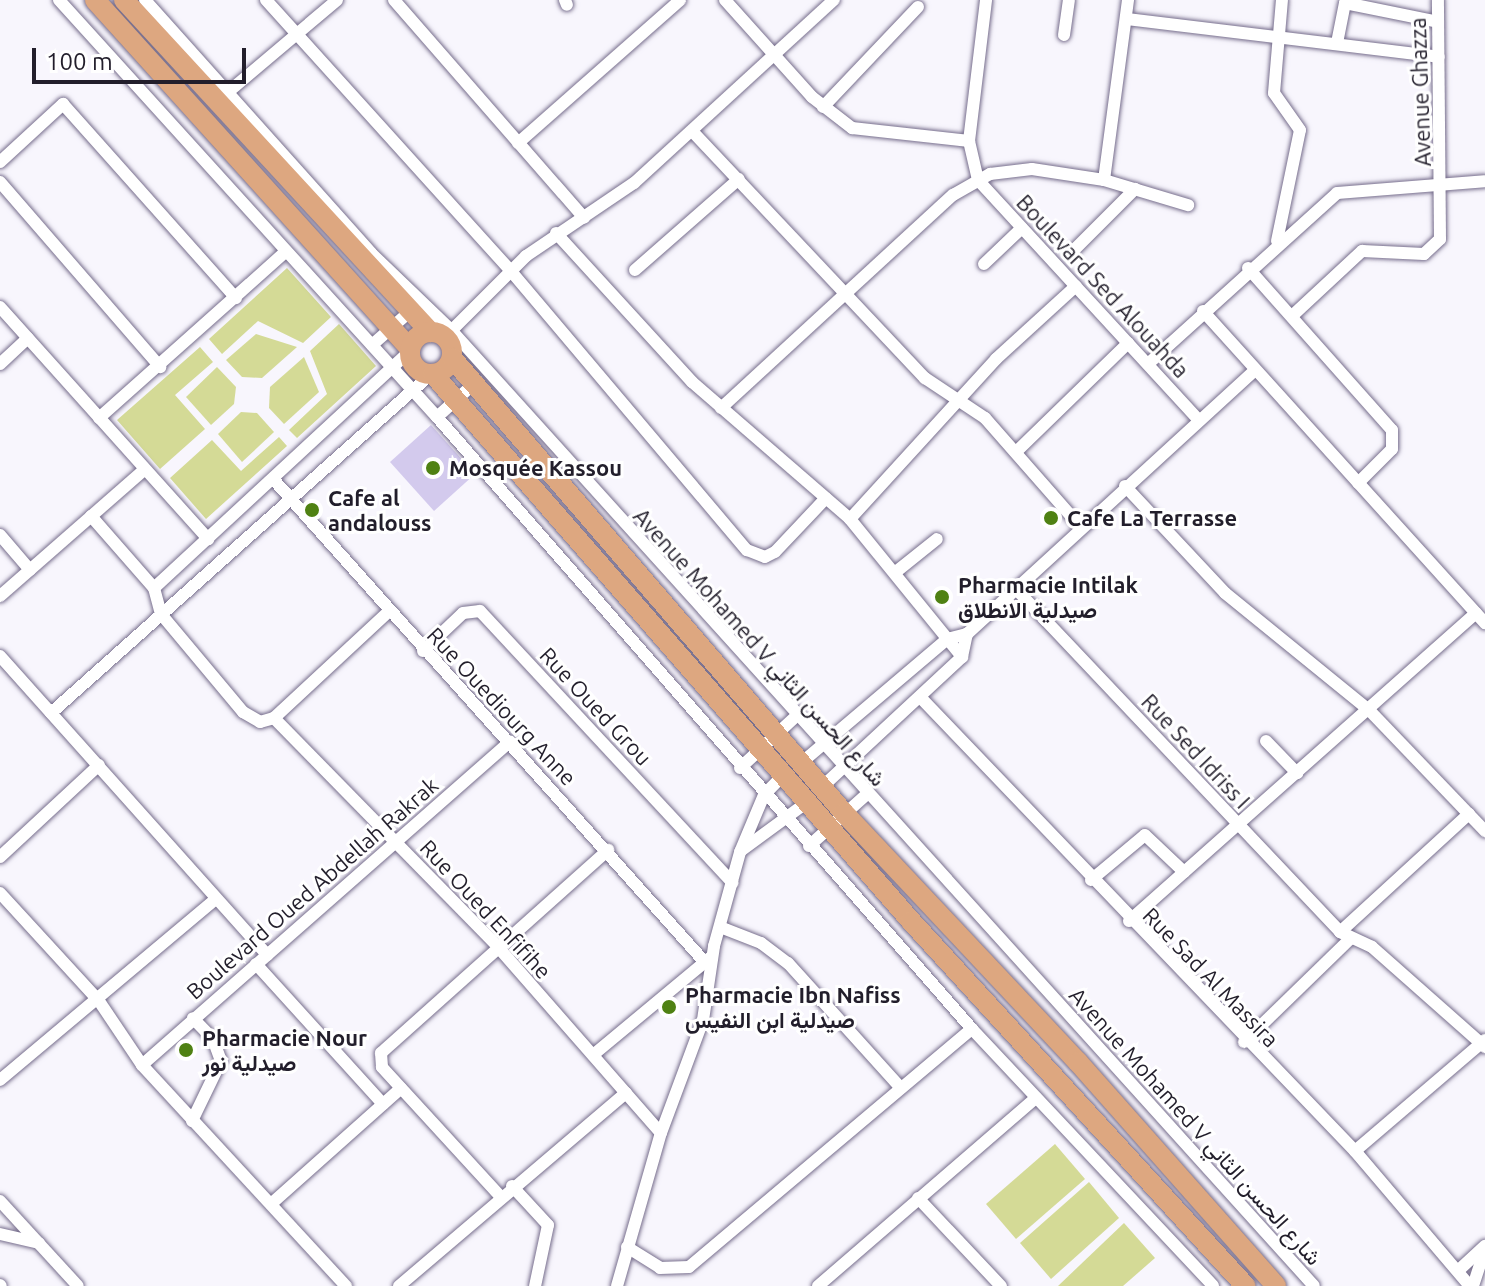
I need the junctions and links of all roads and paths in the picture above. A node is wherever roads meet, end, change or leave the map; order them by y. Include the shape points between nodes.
1 (59, 0) edge
2 (95, 0) edge
3 (124, 0) edge
4 (145, 0) edge
5 (266, 0) edge
6 (337, 0) edge
7 (394, 0) edge
8 (680, 0) edge
9 (725, 0) edge
10 (834, 0) edge
11 (986, 0) edge
12 (1069, 0) edge
13 (1128, 0) edge
14 (1282, 0) edge
15 (1438, 0) edge
16 (918, 7) dead end
17 (1127, 19) junction
18 (1438, 22) junction
19 (296, 32) junction
20 (1064, 35) dead end
21 (1279, 36) junction
22 (1337, 43) junction
23 (776, 57) junction
24 (1439, 57) junction
25 (227, 93) junction
26 (823, 107) junction
27 (692, 131) junction
28 (969, 141) junction
29 (518, 143) junction
30 (0, 162) edge
31 (739, 179) junction
32 (978, 180) junction
33 (1104, 180) junction
34 (1485, 181) edge
35 (0, 182) edge
36 (1443, 183) junction
37 (1135, 189) junction
38 (1188, 205) dead end
39 (584, 218) junction
40 (1022, 228) junction
41 (556, 233) junction
42 (1277, 241) junction
43 (1073, 251) dead end
44 (283, 254) junction
45 (984, 264) dead end
46 (1248, 268) junction
47 (510, 270) junction
48 (635, 270) dead end
49 (1076, 286) junction
50 (847, 292) junction
51 (236, 298) junction
52 (0, 307) edge
53 (1203, 311) junction
54 (407, 315) junction
55 (1292, 316) junction
56 (442, 333) junction
57 (28, 338) junction
58 (1128, 343) junction
59 (372, 345) junction
60 (410, 350) junction
61 (452, 358) junction
62 (0, 364) edge
63 (1148, 364) junction
64 (160, 367) junction
65 (1255, 370) junction
66 (394, 371) junction
67 (432, 374) junction
68 (472, 385) junction
69 (411, 389) junction
70 (962, 398) junction
71 (721, 408) junction
72 (437, 417) junction
73 (99, 418) junction
74 (1198, 419) junction
75 (1017, 451) junction
76 (144, 470) junction
77 (274, 480) junction
78 (1358, 483) junction
79 (1125, 486) junction
80 (826, 498) junction
81 (289, 500) junction
82 (91, 516) junction
83 (850, 519) junction
84 (1080, 526) junction
85 (0, 535) edge
86 (208, 539) junction
87 (937, 539) dead end
88 (30, 570) junction
89 (897, 571) junction
90 (154, 588) junction
91 (1015, 588) junction
92 (0, 596) edge
93 (388, 612) junction
94 (1476, 613) junction
95 (161, 614) junction
96 (1485, 623) edge
97 (967, 634) junction
98 (947, 639) junction
99 (423, 651) junction
100 (0, 657) edge
101 (962, 657) junction
102 (921, 698) junction
103 (1369, 710) junction
104 (51, 713) junction
105 (795, 717) junction
106 (274, 718) junction
107 (775, 735) junction
108 (1266, 741) dead end
109 (510, 742) junction
110 (821, 745) junction
111 (760, 750) junction
112 (801, 763) junction
113 (99, 765) junction
114 (740, 768) junction
115 (841, 769) junction
116 (1297, 773) junction
117 (783, 775) junction
118 (822, 787) junction
119 (764, 795) junction
120 (866, 795) junction
121 (806, 803) junction
122 (844, 813) junction
123 (1469, 814) junction
124 (786, 820) junction
125 (1239, 825) junction
126 (828, 828) junction
127 (1485, 831) edge
128 (393, 840) junction
129 (809, 846) junction
130 (608, 850) junction
131 (740, 852) junction
132 (0, 857) edge
133 (1184, 872) junction
134 (1091, 880) junction
135 (733, 883) junction
136 (0, 893) edge
137 (216, 899) junction
138 (1129, 921) junction
139 (720, 927) junction
140 (1345, 935) junction
141 (498, 947) junction
142 (267, 955) junction
143 (707, 958) junction
144 (256, 964) junction
145 (99, 1001) junction
146 (193, 1018) junction
147 (972, 1029) junction
148 (1244, 1042) junction
149 (1484, 1044) edge
150 (593, 1055) junction
151 (142, 1065) junction
152 (0, 1080) edge
153 (899, 1086) junction
154 (401, 1088) junction
155 (626, 1093) junction
156 (1036, 1098) junction
157 (383, 1104) junction
158 (192, 1121) junction
159 (661, 1133) junction
160 (1355, 1151) junction
161 (512, 1186) junction
162 (500, 1196) junction
163 (918, 1198) junction
164 (0, 1201) edge
165 (271, 1204) junction
166 (0, 1234) edge
167 (39, 1243) junction
168 (627, 1247) junction
169 (1485, 1248) edge
170 (1460, 1269) junction
171 (78, 1286) edge
172 (346, 1286) edge
173 (399, 1286) edge
174 (535, 1286) edge
175 (617, 1286) edge
176 (818, 1286) edge
177 (1001, 1286) edge
178 (1213, 1286) edge
179 (1245, 1286) edge
180 (1276, 1286) edge
181 (1314, 1286) edge
182 (1471, 1286) edge

1 - 44 street
2 - 54 main road
3 - 54 main road
4 - 25 street
5 - 19 street
6 - 19 street
7 - 29 street
8 - 29 street
9 - 23 street
10 - 23 street
11 - 28 street
12 - 20 street
13 - 17 street
14 - 21 street
15 - 18 street, Avenue Ghazza
16 - 26 street
17 - 21 street
17 - 33 street
18 - 22 street via 1345,3
18 - 24 street, Avenue Ghazza
19 - 25 street
19 - 47 street
21 - 22 street
21 - 42 street via 1275,101 1300,130
22 - 24 street
23 - 26 street
23 - 27 street
24 - 36 street, Avenue Ghazza
25 - 54 street
26 - 28 street via 852,128
27 - 31 street
27 - 39 street
28 - 32 street
29 - 39 street
30 - 51 street via 63,104
31 - 48 street
31 - 50 street
32 - 33 street via 1016,168
32 - 40 street, Boulevard Sed Alouahda
32 - 50 street via 953,195
33 - 37 street
34 - 36 street
35 - 64 street
36 - 42 street via 1346,189
36 - 55 street, Avenue Ghazza via 1442,233 1433,249 1424,254 1362,251
37 - 38 street
37 - 43 street
39 - 41 street
40 - 45 street
40 - 49 street, Boulevard Sed Alouahda
41 - 47 street
41 - 71 street
42 - 46 street
44 - 51 street
44 - 59 street
46 - 53 street
46 - 55 street
47 - 56 street
47 - 80 street via 747,550 765,557 775,552
49 - 58 street, Boulevard Sed Alouahda
49 - 70 street
50 - 70 street via 925,378
50 - 71 street
51 - 64 street
52 - 57 street
53 - 63 street
53 - 65 street
54 - 56 main road
54 - 59 street
54 - 60 main road
55 - 78 street via 1392,430 1392,449
56 - 60 main road
56 - 61 main road
56 - 68 street, Avenue Mohamed V شارع الحسن الثاني
57 - 62 street
57 - 73 street
58 - 63 street, Boulevard Sed Alouahda
58 - 75 street
59 - 66 street
60 - 66 street
60 - 67 main road via 418,369
61 - 67 main road
61 - 68 main road
63 - 74 street, Boulevard Sed Alouahda
64 - 73 street
65 - 74 street
65 - 78 street
66 - 69 street
66 - 77 street
67 - 68 main road
67 - 69 street
68 - 72 street
68 - 105 street, Avenue Mohamed V شارع الحسن الثاني
68 - 107 main road
68 - 111 main road
69 - 72 street
69 - 81 street
70 - 75 street
70 - 83 street
71 - 80 street
72 - 114 street
73 - 76 street
74 - 79 street
75 - 84 street
76 - 82 street
76 - 86 street
77 - 81 street, Rue Ouediourg Anne
77 - 86 street
78 - 94 street
79 - 84 street
79 - 103 street via 1225,593
80 - 83 street
81 - 93 street, Rue Ouediourg Anne
81 - 95 street
82 - 88 street
82 - 90 street
83 - 89 street
84 - 91 street
85 - 88 street
86 - 90 street
87 - 89 street
88 - 92 street
89 - 98 street
90 - 95 street
91 - 97 street
91 - 125 street, Rue Sed Idriss I
93 - 99 street, Rue Ouediourg Anne
93 - 106 street
94 - 96 street
94 - 103 street
95 - 104 street
95 - 106 street via 243,712 260,722
97 - 98 street
97 - 101 street
98 - 101 street
98 - 110 street
99 - 109 street, Rue Ouediourg Anne
99 - 135 street, Rue Oued Grou via 463,613 480,611
100 - 104 street
101 - 102 street
102 - 115 street
102 - 134 street, Rue Sad Al Massira
103 - 116 street
103 - 123 street
104 - 113 street
105 - 107 street
105 - 110 street, Avenue Mohamed V شارع الحسن الثاني
106 - 128 street, Rue Oued Enfifihe
107 - 111 street
107 - 112 main road
108 - 116 street
109 - 128 street, Boulevard Oued Abdellah Rakrak
109 - 130 street, Rue Ouediourg Anne
110 - 112 street
110 - 115 street, Avenue Mohamed V شارع الحسن الثاني
111 - 114 street
111 - 117 main road
112 - 118 main road
113 - 132 street
113 - 137 street
114 - 119 street
115 - 118 street
115 - 120 street, Avenue Mohamed V شارع الحسن الثاني
116 - 125 street
117 - 119 street
117 - 121 main road
118 - 122 main road
119 - 124 street
119 - 131 street
120 - 122 street
120 - 181 street, Avenue Mohamed V شارع الحسن الثاني
121 - 124 street
121 - 126 main road
122 - 126 street
122 - 180 main road via 1078,1062
123 - 127 street
123 - 140 street
124 - 129 street
124 - 131 street
125 - 133 street
125 - 140 street, Rue Sed Idriss I
126 - 129 street
126 - 179 main road
128 - 141 street, Rue Oued Enfifihe
128 - 142 street, Boulevard Oued Abdellah Rakrak
129 - 147 street
130 - 141 street
130 - 143 street, Rue Ouediourg Anne
131 - 135 street
133 - 134 street via 1145,835
133 - 138 street
134 - 138 street, Rue Sad Al Massira
135 - 139 street
136 - 145 street
137 - 142 street
137 - 145 street
138 - 148 street, Rue Sad Al Massira
139 - 143 street
139 - 153 street via 761,943 788,963
140 - 148 street
140 - 149 street, Rue Sed Idriss I via 1372,947
141 - 150 street, Rue Oued Enfifihe
141 - 154 street via 384,1049 379,1061
142 - 144 street, Boulevard Oued Abdellah Rakrak
143 - 150 street
143 - 159 street via 703,1020
144 - 146 street, Boulevard Oued Abdellah Rakrak
144 - 157 street
145 - 151 street
145 - 152 street
146 - 151 street, Boulevard Oued Abdellah Rakrak
146 - 158 street via 213,1039 221,1061
147 - 153 street
147 - 156 street
148 - 160 street, Rue Sad Al Massira
149 - 160 street
150 - 155 street, Rue Oued Enfifihe
151 - 158 street
153 - 168 street via 689,1267 660,1268
154 - 157 street
154 - 162 street
155 - 159 street, Rue Oued Enfifihe
155 - 161 street
156 - 163 street
156 - 178 street
157 - 165 street
158 - 165 street
159 - 168 street
160 - 170 street, Rue Sad Al Massira
161 - 162 street
161 - 174 street via 548,1225
162 - 173 street
163 - 176 street
163 - 177 street
164 - 167 street
165 - 172 street
166 - 167 street
167 - 171 street
168 - 175 street
169 - 170 street
169 - 182 street
170 - 182 street, Rue Sad Al Massira

